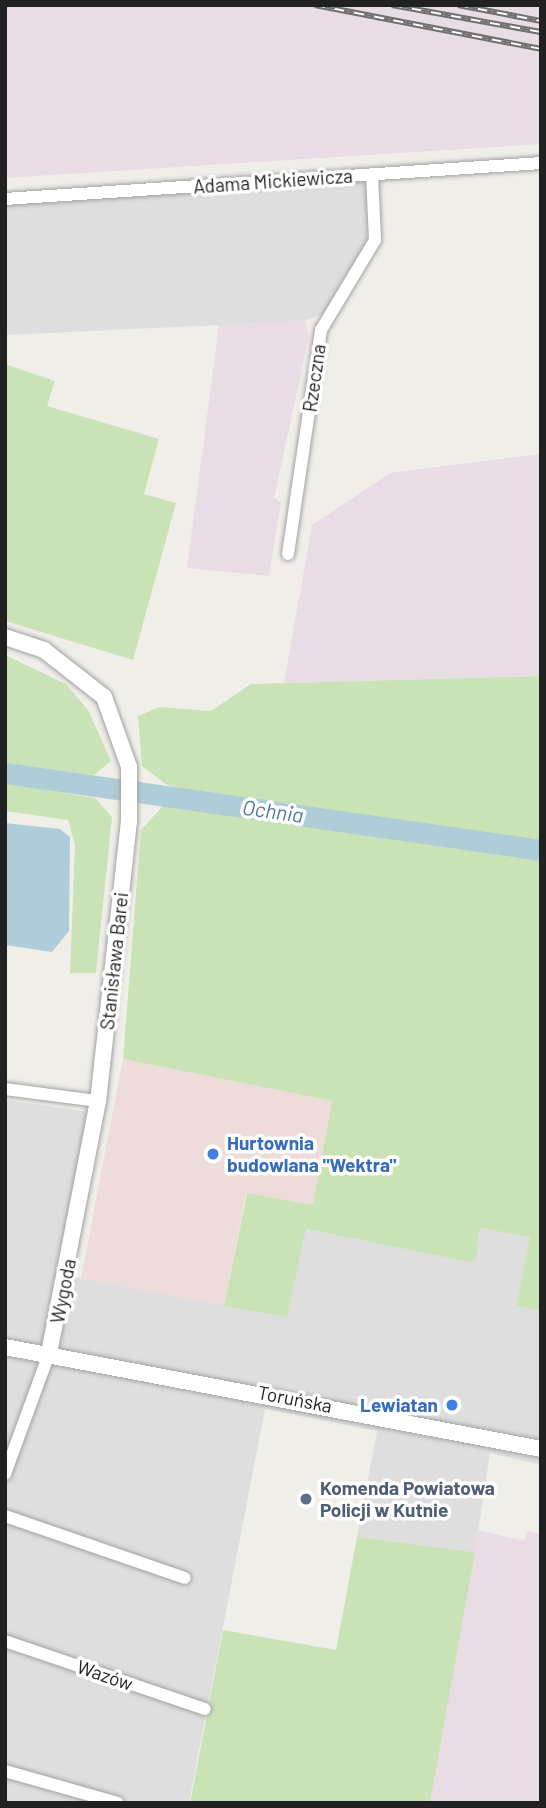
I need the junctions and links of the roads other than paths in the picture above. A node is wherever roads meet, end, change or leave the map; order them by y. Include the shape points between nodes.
1 (541, 163) edge
2 (372, 174) junction
3 (5, 199) edge
4 (288, 554) dead end
5 (5, 637) edge
6 (5, 1089) edge
7 (98, 1101) junction
8 (5, 1347) edge
9 (49, 1354) junction
10 (541, 1449) edge
11 (5, 1474) edge
12 (5, 1516) edge
13 (185, 1578) dead end
14 (5, 1641) edge
15 (205, 1709) dead end
16 (5, 1771) edge
17 (93, 1800) edge
18 (118, 1803) edge

1 - 2 street, Adama Mickiewicza
2 - 3 street, Adama Mickiewicza
2 - 4 street, Rzeczna via 375,240 321,330
5 - 7 street, Stanisława Barei via 44,650 104,697 129,766 129,821
6 - 7 street
7 - 9 street, Wygoda
8 - 9 street, Toruńska
9 - 10 street, Toruńska
9 - 11 street, Wygoda
12 - 13 street
14 - 15 street, Wazów
16 - 17 street
17 - 18 street

